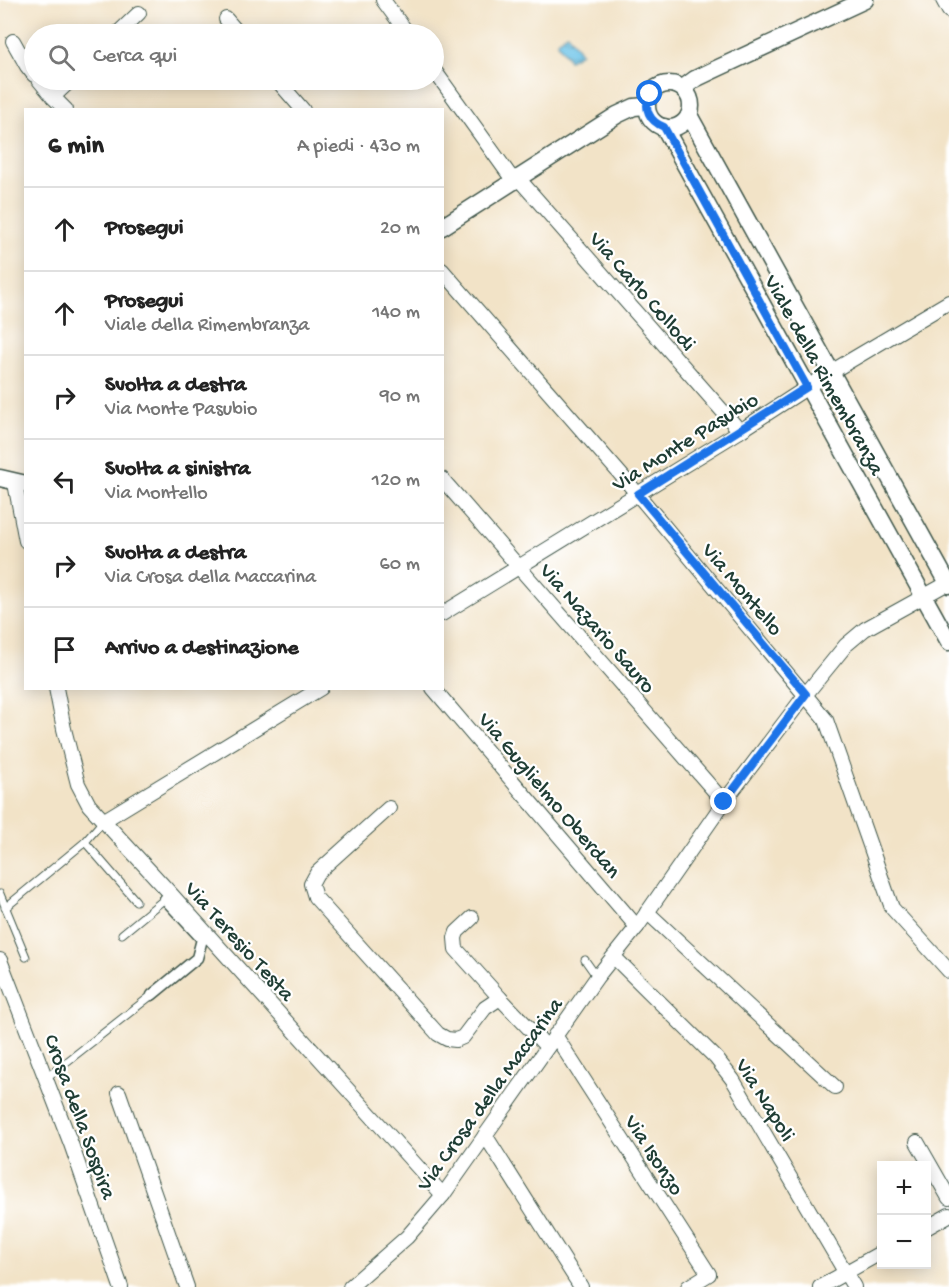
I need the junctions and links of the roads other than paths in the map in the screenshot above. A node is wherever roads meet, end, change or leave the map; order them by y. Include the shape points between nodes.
1 (383, 0) edge
2 (865, 0) edge
3 (943, 0) edge
4 (949, 11) edge
5 (139, 13) dead end
6 (226, 19) dead end
7 (127, 24) edge
8 (230, 24) edge
9 (401, 24) edge
10 (13, 41) dead end
11 (24, 61) edge
12 (444, 83) edge
13 (683, 88) junction
14 (48, 90) edge
15 (61, 90) edge
16 (286, 90) edge
17 (54, 97) junction
18 (646, 105) junction
19 (64, 108) edge
20 (301, 108) edge
21 (689, 115) junction
22 (664, 127) junction
23 (515, 178) junction
24 (444, 226) edge
25 (444, 272) edge
26 (949, 302) edge
27 (831, 372) junction
28 (807, 387) junction
29 (740, 431) junction
30 (444, 481) edge
31 (14, 482) edge
32 (638, 494) junction
33 (24, 531) edge
34 (518, 567) junction
35 (948, 584) edge
36 (924, 596) junction
37 (444, 613) edge
38 (949, 642) edge
39 (56, 690) edge
40 (318, 690) edge
41 (435, 690) edge
42 (806, 694) junction
43 (724, 802) junction
44 (389, 808) dead end
45 (103, 820) junction
46 (85, 842) junction
47 (0, 894) edge
48 (168, 896) junction
49 (135, 900) dead end
50 (5, 908) junction
51 (647, 912) junction
52 (472, 918) dead end
53 (637, 927) junction
54 (122, 934) dead end
55 (26, 957) dead end
56 (614, 957) junction
57 (0, 960) edge
58 (585, 960) dead end
59 (949, 971) edge
60 (597, 977) junction
61 (152, 995) joint
62 (500, 998) junction
63 (551, 1041) junction
64 (46, 1078) junction
65 (835, 1087) dead end
66 (119, 1093) dead end
67 (485, 1135) junction
68 (917, 1142) dead end
69 (443, 1195) junction
70 (949, 1198) edge
71 (949, 1215) edge
72 (931, 1226) edge
73 (877, 1255) edge
74 (846, 1272) junction
75 (121, 1287) edge
76 (187, 1287) edge
77 (350, 1287) edge
78 (581, 1287) edge
79 (688, 1287) edge
80 (820, 1287) edge
81 (854, 1287) edge

1 - 9 street
2 - 13 street
3 - 4 street
5 - 7 street
6 - 8 street
10 - 11 street
12 - 23 street, Via Carlo Collodi
13 - 18 street via 671,83 659,85
13 - 21 street via 691,104
14 - 17 street
15 - 17 street
16 - 20 street
17 - 19 street
18 - 22 street via 651,119
18 - 23 street via 617,115
21 - 22 street via 676,127
21 - 27 street, Viale della Rimembranza
22 - 28 street, Viale della Rimembranza
23 - 24 street
23 - 29 street, Via Carlo Collodi
25 - 32 street, Via Montello
26 - 27 street, Via Monte Pasubio
27 - 28 street, Via Monte Pasubio
27 - 35 street, Viale della Rimembranza via 941,564
28 - 29 street, Via Monte Pasubio
28 - 36 street, Viale della Rimembranza
29 - 32 street, Via Monte Pasubio
30 - 34 street, Via Nazario Sauro
31 - 33 street
32 - 34 street, Via Monte Pasubio
32 - 42 street, Via Montello
34 - 37 street, Via Monte Pasubio
34 - 43 street, Via Nazario Sauro
35 - 36 street, Via Crosa della Maccarina
36 - 38 street, Viale della Rimembranza
36 - 42 street, Via Crosa della Maccarina via 854,637
39 - 45 street, Via Teresio Testa via 78,784
40 - 45 street
41 - 53 street, Via Guglielmo Oberdan
42 - 43 street, Via Crosa della Maccarina
42 - 59 street, Via Montello via 826,720 892,908
43 - 51 street, Via Crosa della Maccarina
44 - 62 street via 317,873 311,884 315,897 438,1034 447,1039 463,1037 485,1008
45 - 46 lane
45 - 48 street, Via Teresio Testa
46 - 49 lane
46 - 50 lane
47 - 50 lane
48 - 54 lane
48 - 61 street via 202,939 197,958
48 - 69 street, Via Teresio Testa
50 - 55 lane
51 - 53 street, Via Crosa della Maccarina
51 - 65 street
52 - 62 street via 458,932 456,949
53 - 56 street, Via Crosa della Maccarina
56 - 60 street, Via Crosa della Maccarina
56 - 74 street, Via Napoli via 716,1058 733,1080
57 - 64 street, Crosa della Sospira
58 - 60 lane
60 - 63 street, Via Crosa della Maccarina
61 - 64 lane
62 - 63 street
63 - 67 street, Via Crosa della Maccarina
63 - 79 street, Via Isonzo via 709,1274
64 - 75 street, Crosa della Sospira
66 - 76 street
67 - 69 street, Via Crosa della Maccarina
67 - 78 street
68 - 70 street
69 - 77 street, Via Crosa della Maccarina via 408,1237
71 - 72 street
73 - 74 street
74 - 80 street
74 - 81 street, Via Napoli

